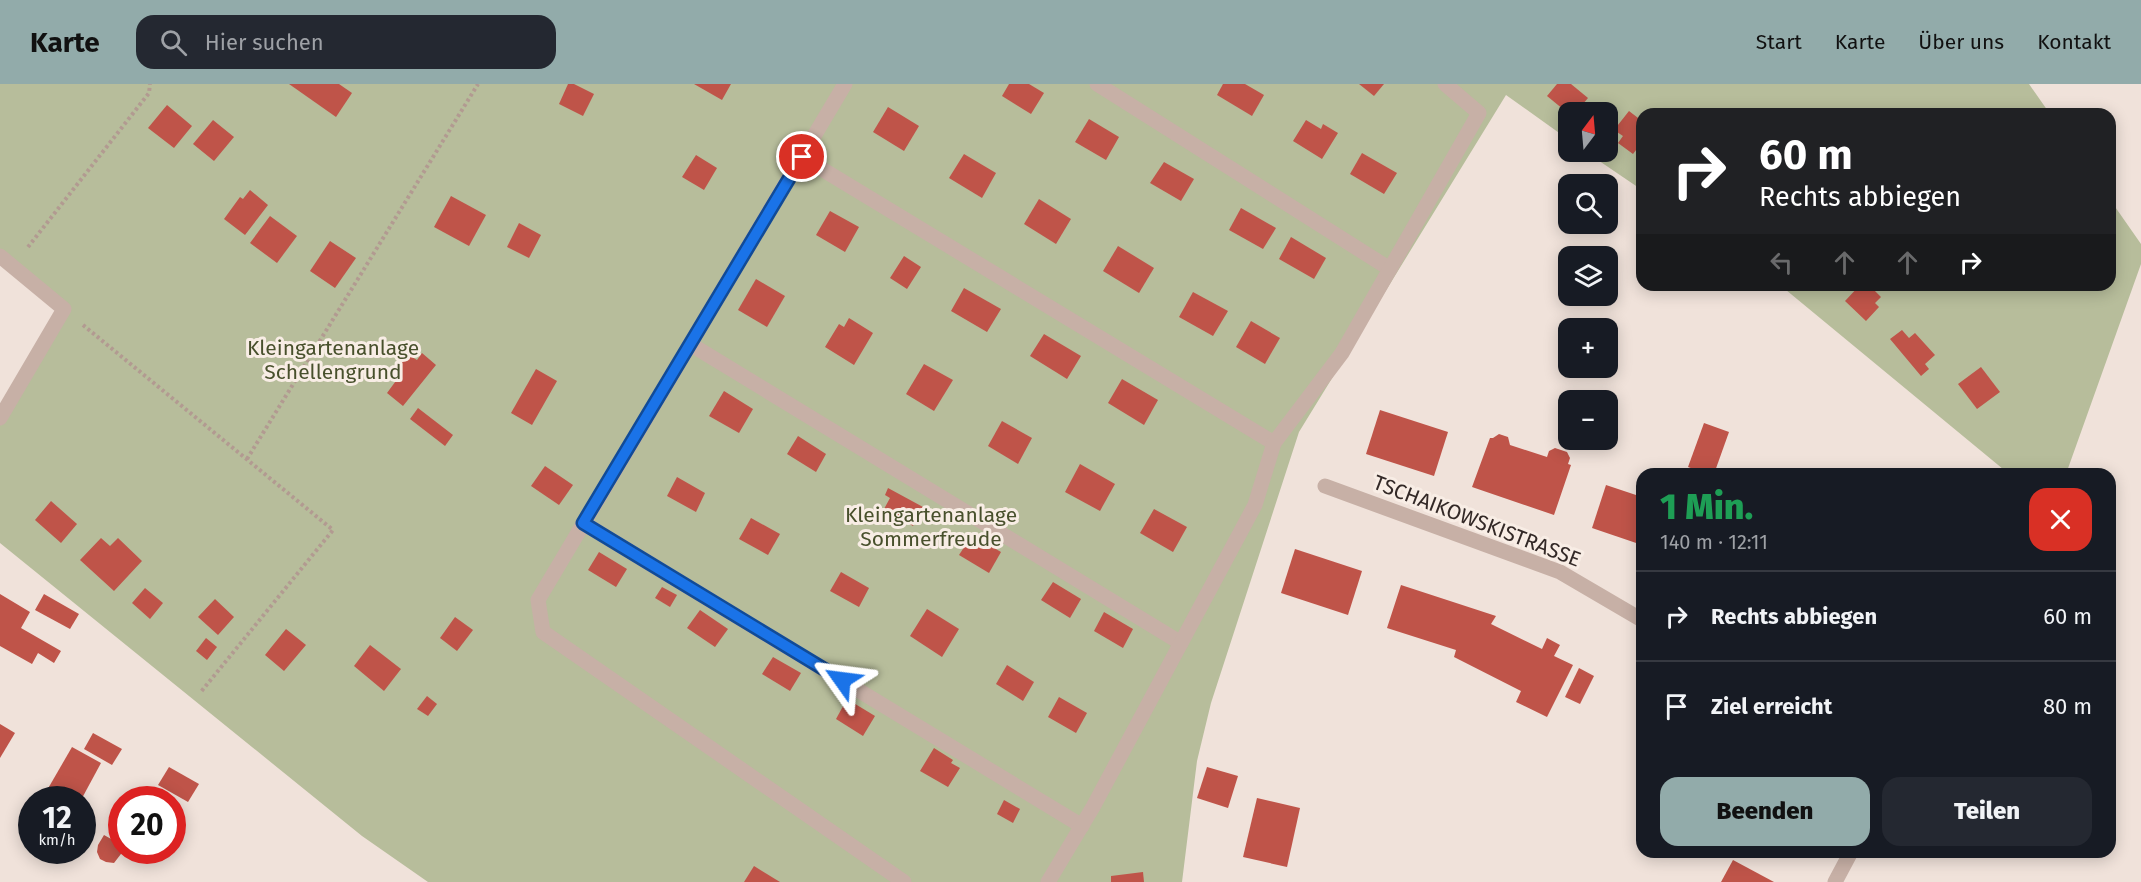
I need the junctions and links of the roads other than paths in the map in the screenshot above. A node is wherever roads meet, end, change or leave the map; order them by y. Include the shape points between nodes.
1 (845, 84) edge
2 (1097, 84) edge
3 (1445, 84) edge
4 (802, 157) junction
5 (0, 256) edge
6 (1390, 268) junction
7 (690, 344) junction
8 (0, 417) edge
9 (1274, 442) junction
10 (1325, 486) dead end
11 (583, 523) junction
12 (1636, 616) edge
13 (1181, 643) junction
14 (1082, 826) junction
15 (1848, 858) edge
16 (904, 882) edge
17 (1048, 882) edge
18 (1835, 882) edge

1 - 4 street
2 - 6 street
3 - 6 street via 1479,113
4 - 7 street
4 - 9 street
5 - 8 street via 64,309
6 - 9 street via 1342,353
7 - 11 street
7 - 13 street
9 - 13 street via 1255,506
10 - 12 street, TSCHAIKOWSKISTRASSE via 1560,572
11 - 14 street
11 - 16 street via 538,600 543,632
13 - 14 street
14 - 17 street
15 - 18 street

